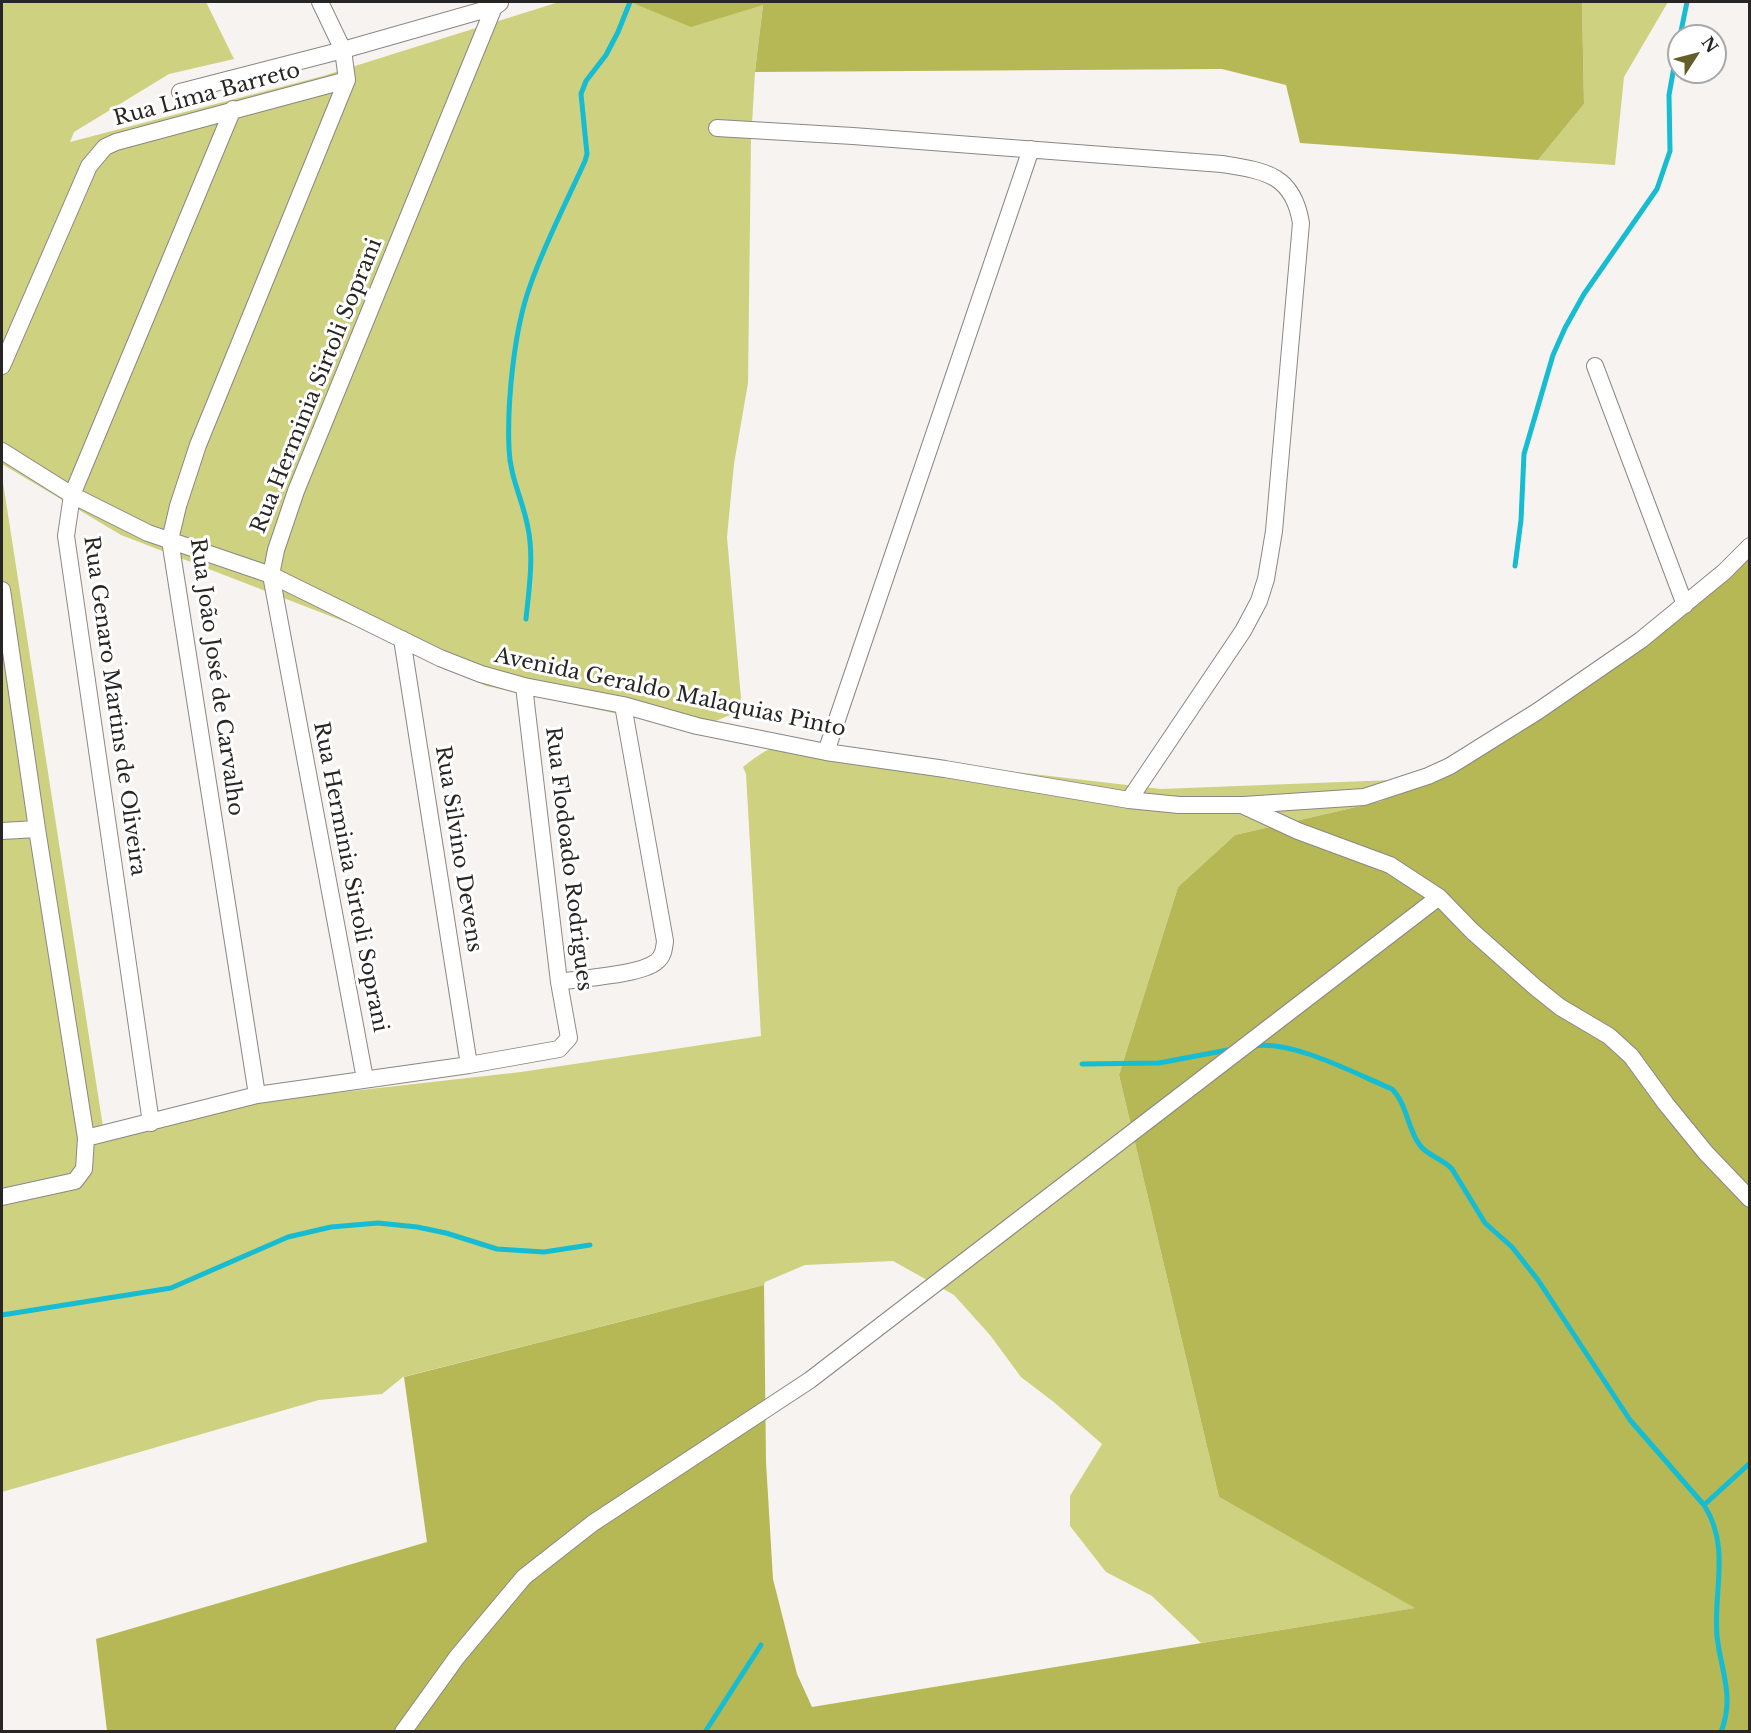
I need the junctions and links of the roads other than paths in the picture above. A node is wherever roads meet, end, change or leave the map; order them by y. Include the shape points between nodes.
1 (320, 2) edge
2 (498, 4) edge
3 (343, 50) junction
4 (347, 80) junction
5 (180, 92) dead end
6 (233, 109) junction
7 (717, 128) dead end
8 (1031, 149) junction
9 (2, 366) edge
10 (1595, 366) dead end
11 (2, 451) edge
12 (72, 495) junction
13 (170, 540) junction
14 (1749, 546) edge
15 (271, 575) junction
16 (2, 590) edge
17 (1684, 605) junction
18 (402, 639) junction
19 (524, 686) junction
20 (622, 705) junction
21 (826, 752) junction
22 (1129, 800) junction
23 (1244, 805) junction
24 (36, 829) junction
25 (2, 831) edge
26 (1439, 897) junction
27 (559, 982) junction
28 (469, 1065) junction
29 (365, 1079) junction
30 (257, 1095) junction
31 (151, 1123) junction
32 (86, 1138) junction
33 (2, 1197) edge
34 (1749, 1199) edge
35 (402, 1731) edge

1 - 3 street
2 - 3 street, Rua Lima Barreto
2 - 15 street, Rua Herminia Sirtoli Soprani via 296,491
3 - 4 street
3 - 5 street, Rua Lima Barreto
4 - 6 street, Rua Lima Barreto
4 - 13 street, Rua João José de Carvalho via 198,445
6 - 9 street, Rua Lima Barreto via 116,141 97,154 88,166
6 - 12 street, Rua Genaro Martins de Oliveira
7 - 8 street
8 - 21 street
8 - 22 street via 1254,169 1287,186 1299,206 1301,223 1274,531 1266,579 1243,631
10 - 17 street
11 - 12 street, Avenida Geraldo Malaquias Pinto
12 - 13 street, Avenida Geraldo Malaquias Pinto
12 - 31 street, Rua Genaro Martins de Oliveira via 66,536
13 - 15 street, Avenida Geraldo Malaquias Pinto
13 - 30 street, Rua João José de Carvalho
14 - 17 street, Avenida Geraldo Malaquias Pinto
15 - 18 street, Avenida Geraldo Malaquias Pinto
15 - 29 street, Rua Herminia Sirtoli Soprani
16 - 24 street
17 - 23 street, Avenida Geraldo Malaquias Pinto via 1641,640 1538,711 1450,766 1364,797
18 - 19 street, Avenida Geraldo Malaquias Pinto via 481,675
18 - 28 street, Rua Silvino Devens
19 - 20 street, Avenida Geraldo Malaquias Pinto
19 - 27 street, Rua Flodoado Rodrigues
20 - 21 street, Avenida Geraldo Malaquias Pinto via 697,726
20 - 27 street via 664,950 662,957 646,969
21 - 22 street, Avenida Geraldo Malaquias Pinto
22 - 23 street, Avenida Geraldo Malaquias Pinto
23 - 26 street via 1298,831 1390,865
24 - 25 street
24 - 32 street
26 - 34 street via 1535,987 1609,1036 1631,1056 1706,1153
26 - 35 street via 810,1380 592,1523 524,1577
27 - 28 street, Rua Flodoado Rodrigues via 569,1038 559,1049
28 - 29 street
29 - 30 street
30 - 31 street
31 - 32 street
32 - 33 street via 84,1169 75,1181

